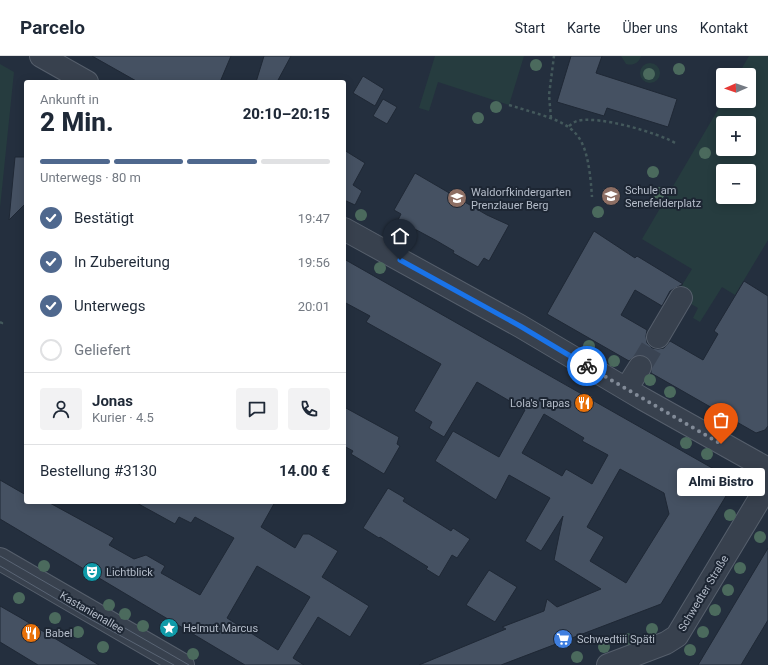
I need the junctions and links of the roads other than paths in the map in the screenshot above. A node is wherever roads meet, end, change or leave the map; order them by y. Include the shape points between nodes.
1 (41, 56) edge
2 (83, 80) edge
3 (346, 230) edge
4 (681, 298) dead end
5 (658, 337) tunnel mouth
6 (640, 367) tunnel mouth
7 (626, 389) junction
8 (768, 469) edge
9 (768, 485) edge
10 (0, 559) edge
11 (184, 665) edge
12 (608, 665) edge

1 - 2 street
3 - 7 street via 520,326
4 - 5 street
6 - 7 street
7 - 8 street
9 - 12 street, Schwedter Straße via 677,636 666,643
10 - 11 street, Kastanienallee

